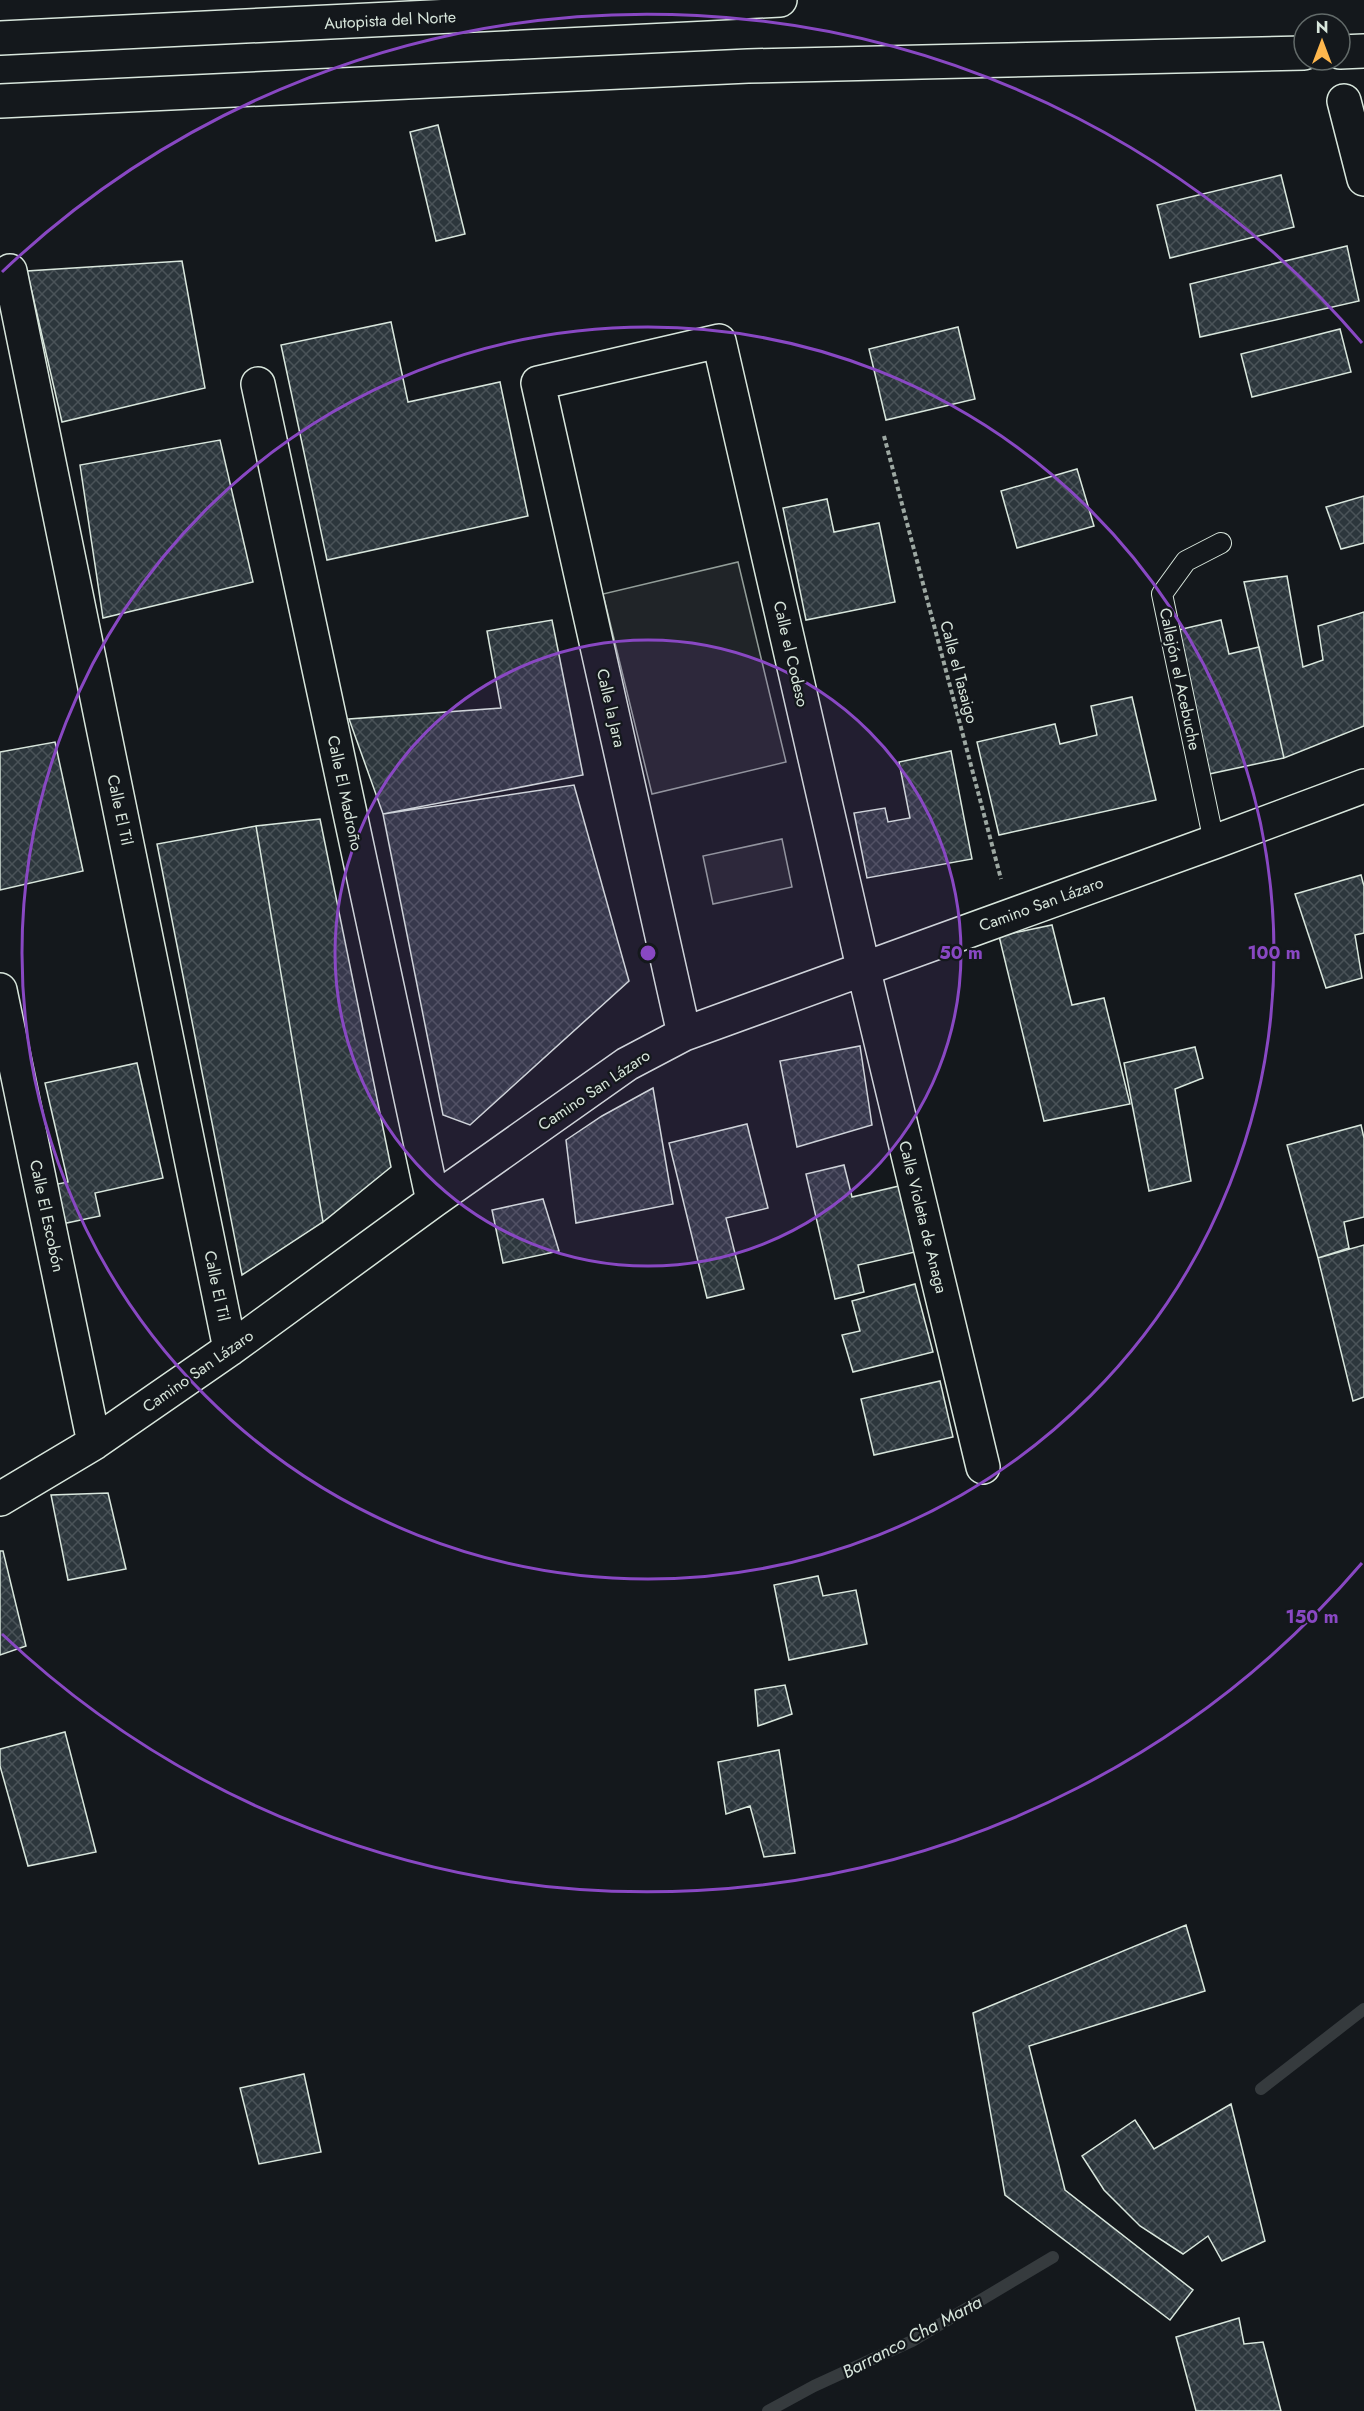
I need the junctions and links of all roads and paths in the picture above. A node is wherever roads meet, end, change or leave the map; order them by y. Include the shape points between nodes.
1 (780, 0) edge
2 (0, 38) edge
3 (1292, 53) edge
4 (1344, 100) dead end
5 (0, 101) edge
6 (1364, 179) edge
7 (10, 270) dead end
8 (718, 341) joint
9 (258, 384) dead end
10 (884, 436) dead end
11 (1221, 543) dead end
12 (1364, 786) edge
13 (1214, 842) junction
14 (1010, 914) junction
15 (863, 967) junction
16 (0, 990) edge
17 (684, 1034) junction
18 (433, 1201) junction
19 (230, 1349) junction
20 (94, 1443) junction
21 (983, 1467) dead end
22 (0, 1499) edge

1 - 2 main road, Autopista del Norte
3 - 5 main road via 748,66
4 - 6 main road
7 - 19 main road, Calle El Til
8 - 15 main road, Calle el Codeso
8 - 17 main road, Calle la Jara via 538,383
9 - 18 main road, Calle El Madroño
10 - 14 path, Calle el Tasaigo
11 - 13 lane, Callejón el Acebuche via 1186,561 1162,594
12 - 13 main road, Camino San Lázaro
13 - 14 main road, Camino San Lázaro
14 - 15 main road, Camino San Lázaro
15 - 17 main road, Camino San Lázaro
15 - 21 main road, Calle Violeta de Anaga
16 - 20 main road, Calle El Escobón
17 - 18 main road, Camino San Lázaro via 627,1064
18 - 19 main road, Camino San Lázaro
19 - 20 main road, Camino San Lázaro
20 - 22 main road, Camino San Lázaro

